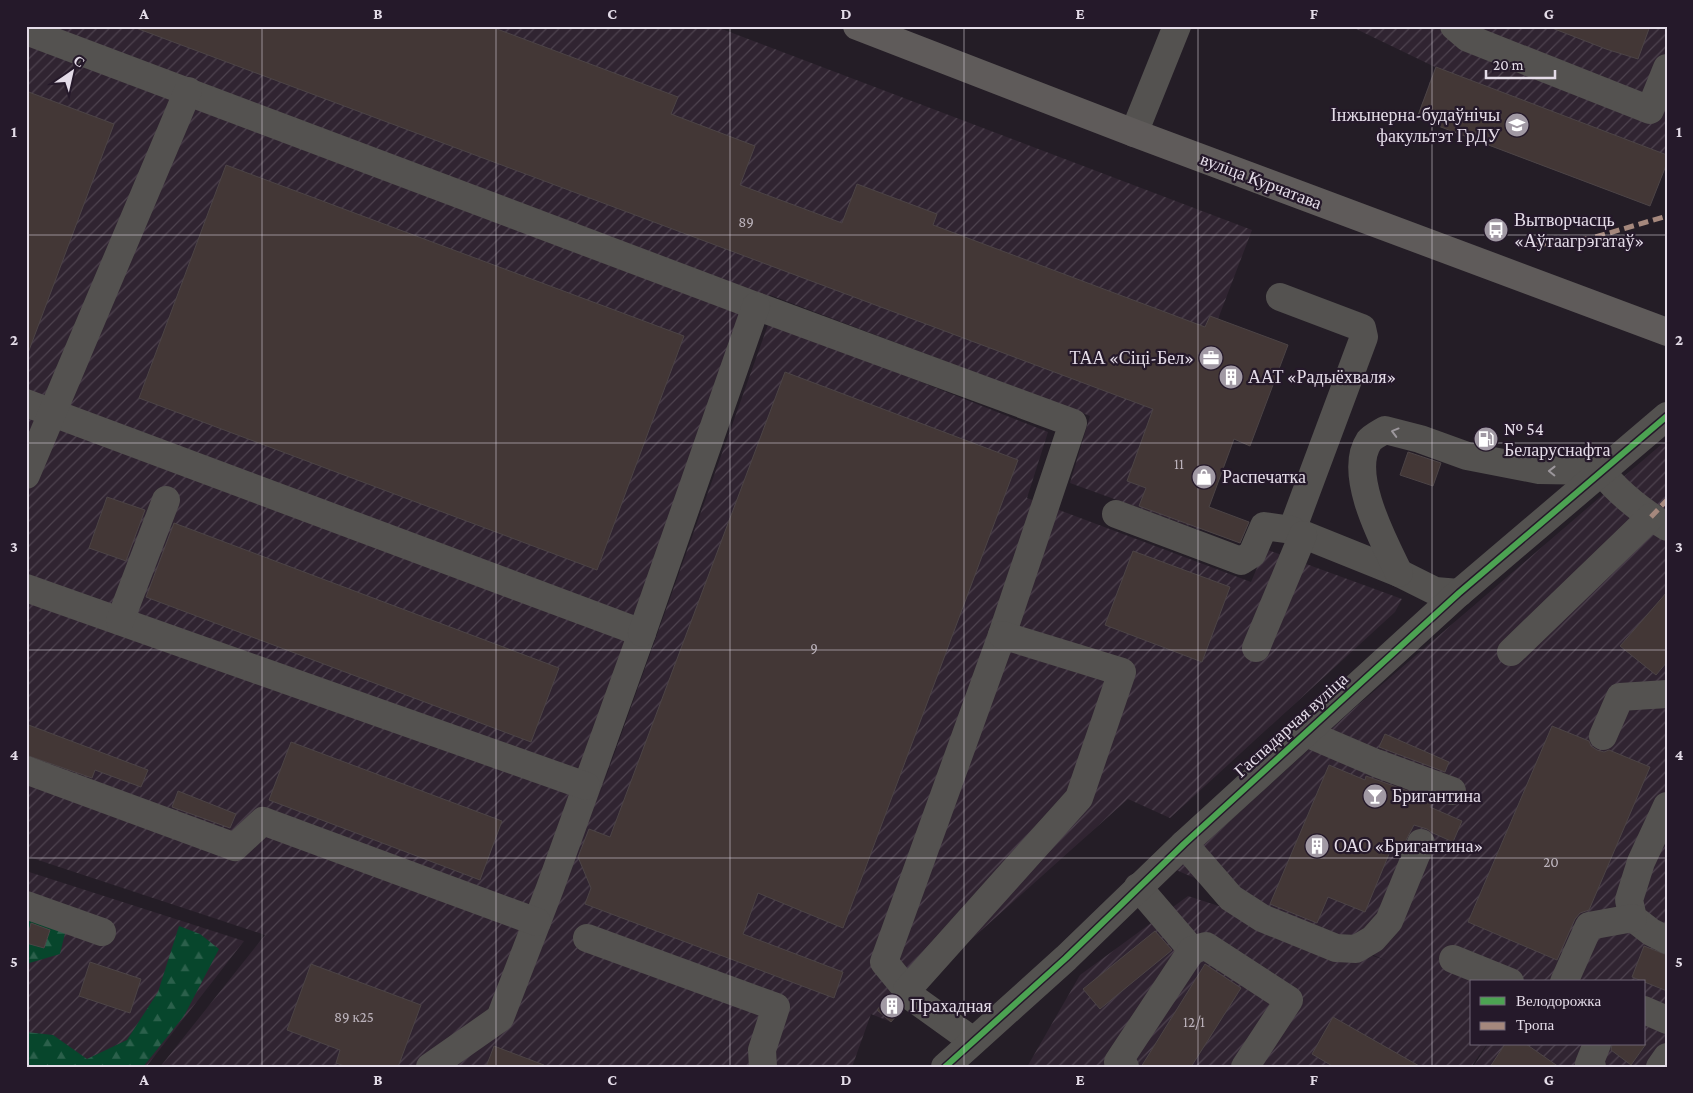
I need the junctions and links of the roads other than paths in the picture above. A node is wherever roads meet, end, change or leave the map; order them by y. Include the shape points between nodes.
1 (857, 26) edge
2 (1176, 26) edge
3 (1454, 26) edge
4 (26, 31) edge
5 (1667, 68) edge
6 (188, 91) junction
7 (1134, 133) junction
8 (1280, 297) dead end
9 (756, 306) junction
10 (1667, 332) edge
11 (26, 403) edge
12 (53, 413) junction
13 (1667, 416) edge
14 (1601, 471) junction
15 (26, 475) edge
16 (166, 500) dead end
17 (1116, 514) dead end
18 (1659, 522) edge
19 (1298, 532) junction
20 (1399, 573) junction
21 (26, 588) edge
22 (1459, 593) junction
23 (120, 621) junction
24 (642, 633) junction
25 (1002, 635) junction
26 (1256, 648) dead end
27 (1511, 652) dead end
28 (1667, 694) edge
29 (1306, 732) junction
30 (1603, 736) dead end
31 (26, 770) edge
32 (586, 786) junction
33 (1452, 791) dead end
34 (1667, 806) edge
35 (1421, 843) dead end
36 (1184, 844) junction
37 (1138, 887) junction
38 (26, 906) edge
39 (1633, 918) junction
40 (537, 922) junction
41 (102, 932) dead end
42 (587, 938) dead end
43 (1667, 940) edge
44 (1192, 950) junction
45 (1453, 959) dead end
46 (1505, 980) edge
47 (1570, 980) edge
48 (907, 990) junction
49 (1646, 1011) edge
50 (1667, 1020) edge
51 (973, 1041) junction
52 (1596, 1046) edge
53 (1667, 1058) edge
54 (430, 1067) edge
55 (763, 1067) edge
56 (945, 1067) edge
57 (1125, 1067) edge
58 (1245, 1067) edge
59 (1592, 1067) edge
60 (1660, 1067) edge

1 - 7 main road, вуліца Курчатава
2 - 7 street
3 - 5 street via 1468,38 1650,110
4 - 6 street
6 - 9 street
6 - 12 street
7 - 10 main road, вуліца Курчатава
8 - 19 street via 1362,328 1364,337
9 - 24 street
9 - 25 street via 1073,423
11 - 12 street
12 - 15 street
12 - 24 street
13 - 14 street, Гаспадарчая вуліца
14 - 18 street via 1609,482
14 -> 20 street via 1539,470 1467,456 1385,430 1369,441 1361,464 1367,499
14 - 22 street, Гаспадарчая вуліца
16 - 23 street
17 - 19 street via 1241,561 1252,554 1264,526
18 - 27 street
19 - 20 street
19 - 26 street
20 - 22 street via 1435,591
21 - 23 street
22 - 29 street, Гаспадарчая вуліца
23 - 32 street
24 - 32 street
25 - 48 street via 884,962
25 - 48 street via 1122,672 1079,798
28 - 30 street via 1620,697
29 - 33 street via 1376,763
29 - 36 street, Гаспадарчая вуліца
31 - 40 street via 235,846 263,821
32 - 40 street
34 - 39 street via 1640,862 1629,900
35 - 36 street via 1389,921 1373,939 1356,949 1336,948 1262,918 1231,898
36 - 37 street, Гаспадарчая вуліца
37 - 44 street
37 - 51 street, Гаспадарчая вуліца via 1066,958
38 - 41 street
39 - 43 street
39 - 47 street via 1589,926
40 - 54 street via 500,1018
42 - 55 street via 776,1007 762,1050
44 - 57 street via 1118,1062
44 - 58 street via 1206,946 1289,1000
45 - 46 street
48 - 51 street via 913,998
49 - 50 street
51 - 56 street, Гаспадарчая вуліца
52 - 59 street via 1589,1064
53 - 60 street

